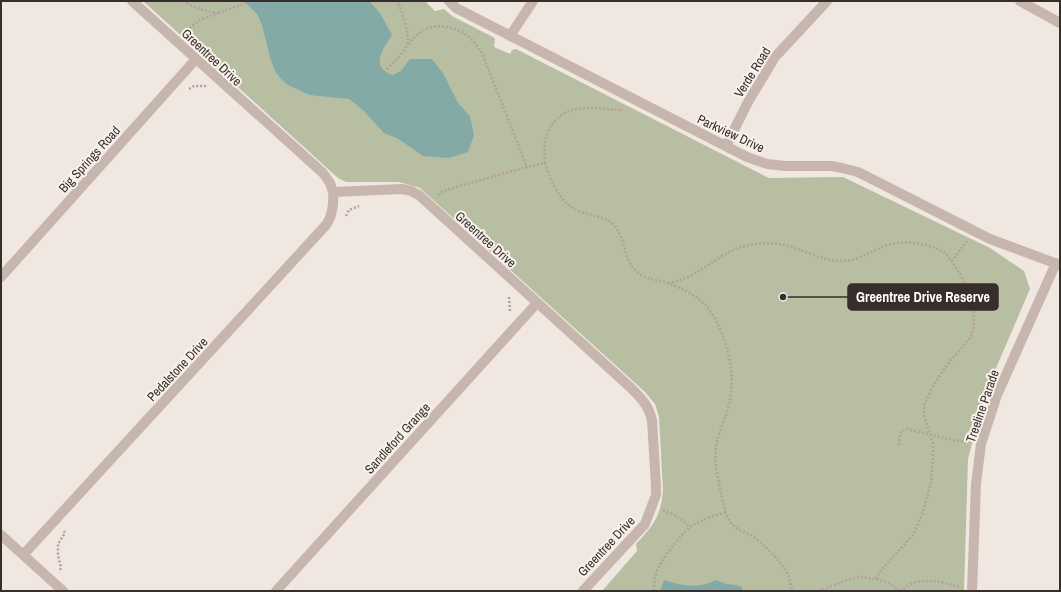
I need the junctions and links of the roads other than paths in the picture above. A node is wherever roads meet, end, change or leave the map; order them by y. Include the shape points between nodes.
1 (132, 1) edge
2 (448, 1) edge
3 (533, 1) edge
4 (827, 1) edge
5 (1020, 1) edge
6 (1060, 23) edge
7 (510, 36) junction
8 (196, 59) junction
9 (726, 146) junction
10 (333, 192) junction
11 (1058, 264) edge
12 (1, 277) edge
13 (537, 303) junction
14 (1, 535) edge
15 (22, 555) junction
16 (968, 590) edge
17 (63, 591) edge
18 (276, 591) edge
19 (583, 591) edge

1 - 8 street, Greentree Drive
2 - 7 street, Parkview Drive via 456,8
3 - 7 street
4 - 9 street, Verde Road via 775,57
5 - 6 street
7 - 9 street, Parkview Drive
8 - 10 street, Greentree Drive via 323,174
8 - 12 street, Big Springs Road
9 - 11 street, Parkview Drive via 768,164 832,166 858,172 990,239
10 - 13 street, Greentree Drive via 393,188 411,191
10 - 15 street, Pedalstone Drive via 332,212 326,226
11 - 16 street, Treeline Parade via 997,394 981,444
13 - 18 street, Sandleford Grange
13 - 19 street, Greentree Drive via 640,397 652,420 656,496 646,524
14 - 15 street
15 - 17 street

